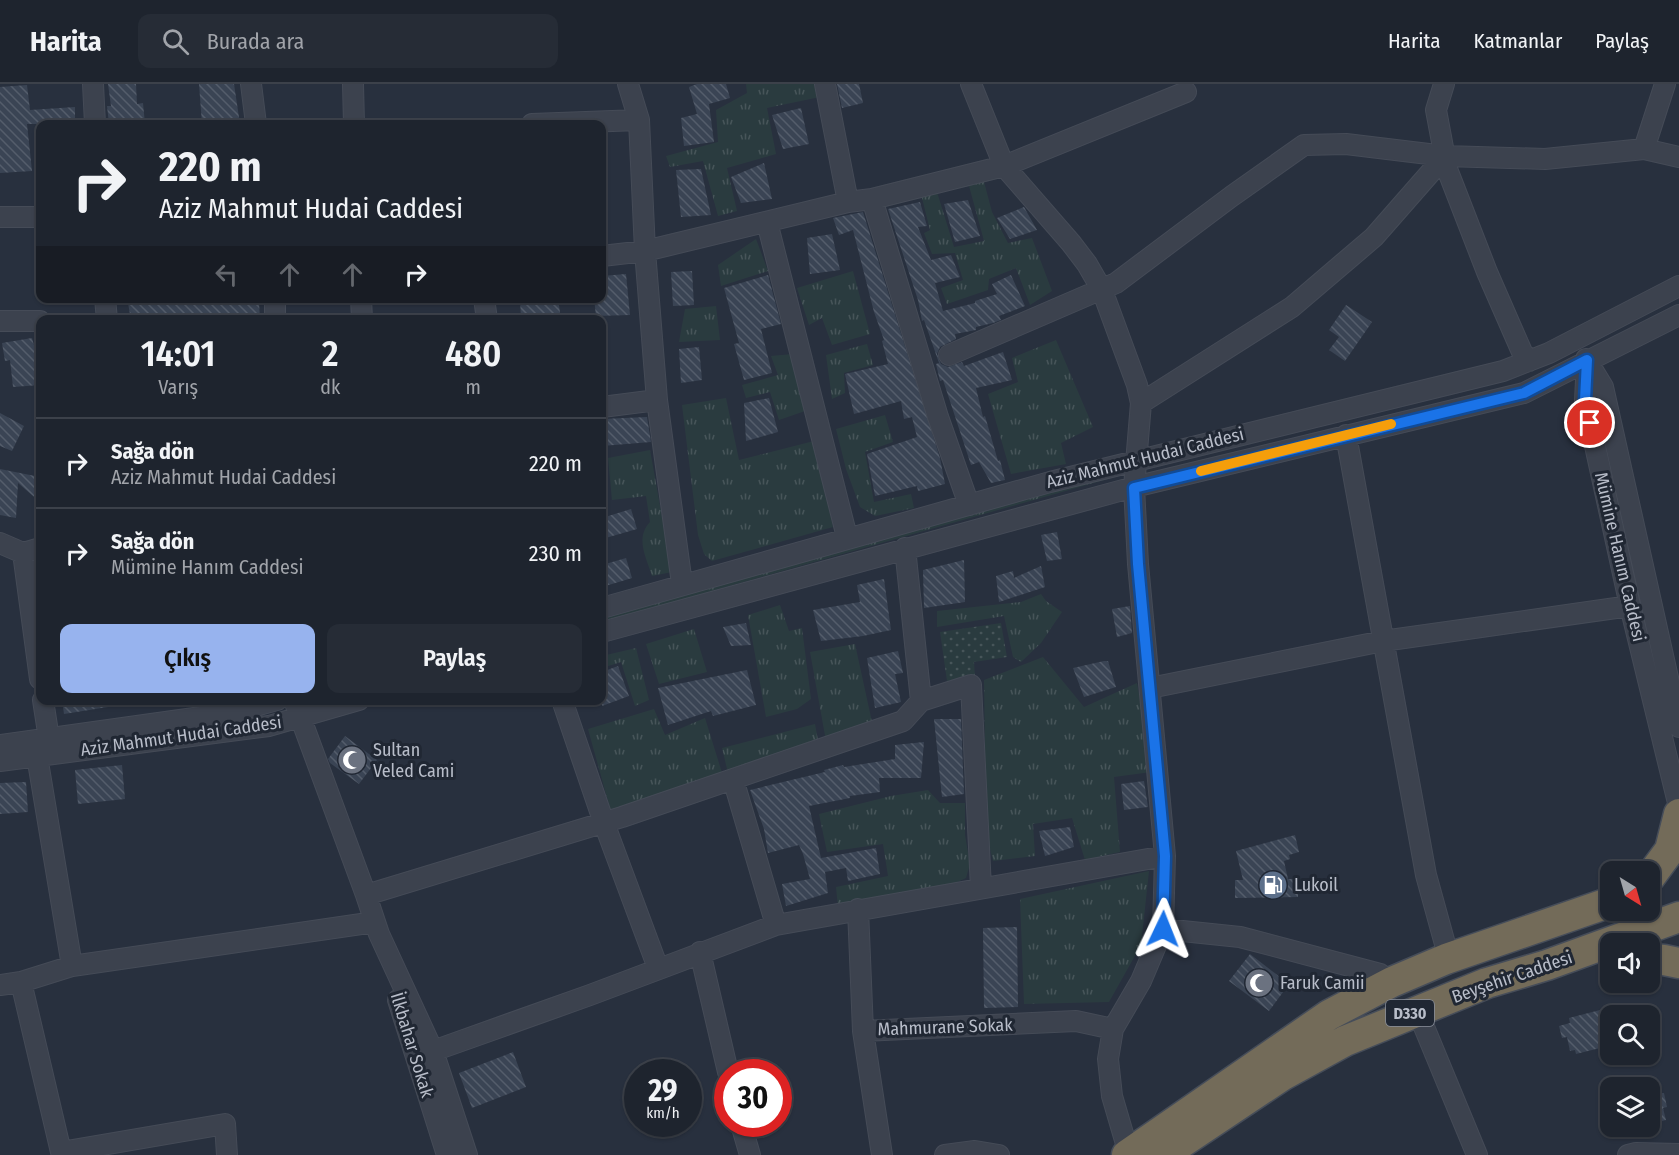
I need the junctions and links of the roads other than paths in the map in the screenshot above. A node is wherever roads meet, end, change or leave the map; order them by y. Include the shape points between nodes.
1 (93, 84) edge
2 (251, 84) edge
3 (353, 84) edge
4 (628, 84) edge
5 (825, 84) edge
6 (971, 84) edge
7 (1166, 84) edge
8 (1444, 84) edge
9 (1665, 84) edge
10 (1186, 92) dead end
11 (1159, 103) junction
12 (95, 120) edge
13 (256, 120) edge
14 (354, 120) edge
15 (639, 120) junction
16 (606, 121) edge
17 (1644, 149) junction
18 (1445, 156) junction
19 (1679, 157) edge
20 (1004, 166) junction
21 (872, 199) junction
22 (848, 202) junction
23 (0, 217) edge
24 (36, 217) edge
25 (767, 222) junction
26 (645, 251) junction
27 (606, 256) edge
28 (1679, 286) edge
29 (1102, 290) junction
30 (1679, 315) edge
31 (0, 321) edge
32 (36, 321) edge
33 (1574, 339) junction
34 (949, 355) dead end
35 (1587, 360) junction
36 (1529, 361) junction
37 (657, 400) junction
38 (1141, 403) junction
39 (606, 406) edge
40 (1346, 435) junction
41 (1136, 459) junction
42 (1134, 488) junction
43 (969, 505) junction
44 (847, 537) junction
45 (0, 543) edge
46 (904, 548) junction
47 (32, 550) edge
48 (682, 584) junction
49 (1630, 606) junction
50 (606, 607) edge
51 (36, 614) edge
52 (606, 631) edge
53 (1383, 641) junction
54 (1150, 688) junction
55 (921, 701) junction
56 (44, 705) edge
57 (259, 705) edge
58 (325, 705) edge
59 (564, 705) edge
60 (297, 709) edge
61 (1679, 727) edge
62 (49, 739) junction
63 (0, 745) edge
64 (37, 756) junction
65 (0, 761) edge
66 (733, 779) junction
67 (1679, 807) edge
68 (1679, 814) edge
69 (604, 823) junction
70 (1165, 856) junction
71 (1660, 864) edge
72 (1679, 879) edge
73 (1660, 886) edge
74 (981, 888) junction
75 (366, 895) junction
76 (1600, 906) edge
77 (858, 909) junction
78 (1679, 917) edge
79 (776, 925) junction
80 (377, 928) junction
81 (1163, 929) junction
82 (700, 952) junction
83 (1446, 959) junction
84 (1660, 960) edge
85 (1600, 961) edge
86 (1679, 963) edge
87 (1547, 965) junction
88 (72, 966) junction
89 (658, 968) junction
90 (21, 982) junction
91 (1392, 982) junction
92 (0, 985) edge
93 (1417, 1010) junction
94 (1113, 1029) junction
95 (862, 1031) junction
96 (433, 1051) junction
97 (725, 1059) edge
98 (745, 1137) edge
99 (1128, 1154) edge
100 (1679, 1154) edge
101 (227, 1155) edge
102 (447, 1155) edge
103 (466, 1155) edge
104 (750, 1155) edge
105 (882, 1155) edge
106 (945, 1155) edge
107 (999, 1155) edge
108 (1163, 1155) edge
109 (1477, 1155) edge
110 (1628, 1155) edge

1 - 12 street
2 - 13 street
3 - 14 street
4 - 15 street
5 - 22 street
6 - 20 street
7 - 11 street
8 - 18 street via 1436,110
9 - 17 street
10 - 11 street
11 - 20 street
15 - 16 street
15 - 26 street
17 - 18 street via 1545,159
17 - 19 street
18 - 29 street via 1346,144 1304,145
18 - 36 street via 1487,272
18 - 38 street via 1374,237 1292,307
20 - 21 street
20 - 29 street via 1071,243
21 - 22 street
21 - 43 street
22 - 25 street
23 - 24 street
25 - 26 street
25 - 44 street
26 - 27 street
26 - 37 street
28 - 33 street, Aziz Mahmut Hudai Caddesi
29 - 34 street
29 - 38 street
30 - 35 street, Aziz Mahmut Hudai Caddesi
31 - 32 street
33 - 35 street
33 - 36 street, Aziz Mahmut Hudai Caddesi
35 - 40 street, Aziz Mahmut Hudai Caddesi via 1524,393
35 - 49 street, Mümine Hanım Caddesi via 1585,400
35 - 61 street, Mümine Hanım Caddesi via 1603,387
36 - 41 street, Aziz Mahmut Hudai Caddesi via 1503,371
37 - 39 street
37 - 48 street
38 - 41 street
40 - 42 street, Aziz Mahmut Hudai Caddesi
40 - 53 street
41 - 42 street
41 - 43 street, Aziz Mahmut Hudai Caddesi
42 - 46 street, Aziz Mahmut Hudai Caddesi
42 - 54 street
43 - 44 street, Aziz Mahmut Hudai Caddesi
44 - 48 street, Aziz Mahmut Hudai Caddesi
45 - 47 street
46 - 52 street, Aziz Mahmut Hudai Caddesi
46 - 55 street
47 - 51 street
48 - 50 street, Aziz Mahmut Hudai Caddesi
49 - 53 street
49 - 67 street, Mümine Hanım Caddesi
53 - 54 street
53 - 83 street via 1426,875
54 - 70 street
55 - 66 street via 903,721
55 - 74 street via 971,685
56 - 62 street
57 - 62 street, Aziz Mahmut Hudai Caddesi via 230,713
58 - 60 street, Aziz Mahmut Hudai Caddesi
59 - 69 street
60 - 64 street, Aziz Mahmut Hudai Caddesi via 269,726
60 - 75 street
62 - 63 street, Aziz Mahmut Hudai Caddesi
64 - 65 street, Aziz Mahmut Hudai Caddesi
64 - 88 street
66 - 69 street
66 - 79 street
68 - 71 highway via 1670,850
69 - 75 street
69 - 89 street
70 - 74 street
70 - 81 street
72 - 73 highway
74 - 77 street
75 - 80 street
76 - 83 highway, D330
77 - 79 street
77 - 95 street, Mahmurane Sokak
78 - 87 highway, Beyşehir Caddesi / D330
79 - 82 street
80 - 88 street
80 - 96 street, İlkbahar Sokak
80 - 102 street, İlkbahar Sokak
81 - 91 street via 1240,937 1380,974
81 - 94 street via 1141,981
82 - 89 street
82 - 97 street
83 - 91 highway, D330
84 - 86 highway
85 - 87 highway
87 - 93 highway, Beyşehir Caddesi / D330
88 - 90 street
89 - 96 street
90 - 92 street
90 - 101 street via 61,1152 225,1124
91 - 99 highway, D330 via 1329,1015
93 - 108 highway, Beyşehir Caddesi / D330 via 1345,1041 1283,1075
93 - 109 street
94 - 95 street, Mahmurane Sokak via 1076,1022
94 - 99 street via 1108,1059 1112,1096
95 - 105 street
96 - 103 street, İlkbahar Sokak
98 - 104 street
100 - 110 street
106 - 107 street via 975,1151

